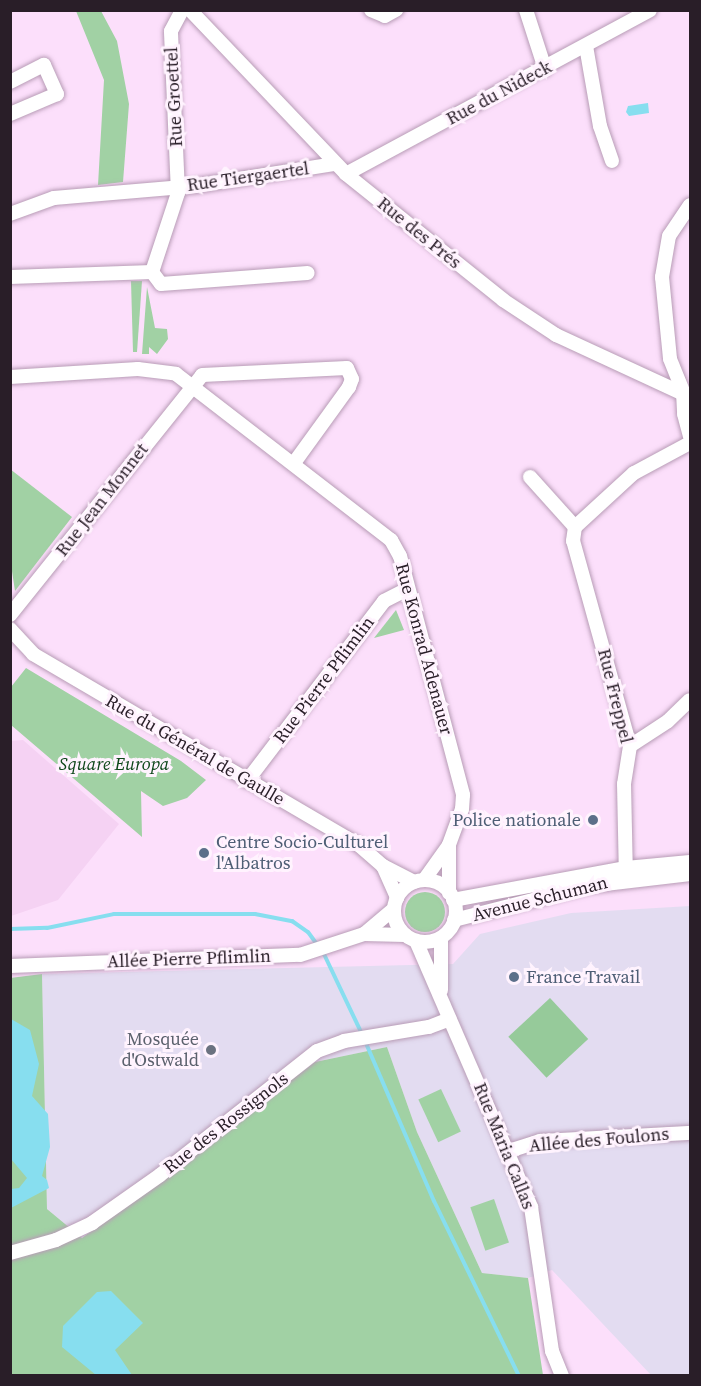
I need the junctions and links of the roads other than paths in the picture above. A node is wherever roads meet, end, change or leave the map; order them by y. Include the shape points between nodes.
1 (182, 10) edge
2 (190, 10) edge
3 (371, 10) edge
4 (396, 10) edge
5 (526, 10) edge
6 (650, 10) edge
7 (586, 46) junction
8 (545, 69) junction
9 (10, 82) edge
10 (10, 114) edge
11 (612, 161) dead end
12 (335, 164) junction
13 (346, 174) junction
14 (178, 186) junction
15 (690, 205) edge
16 (10, 214) edge
17 (152, 272) junction
18 (308, 273) dead end
19 (10, 277) edge
20 (10, 377) edge
21 (192, 385) junction
22 (688, 392) edge
23 (690, 436) edge
24 (690, 443) edge
25 (294, 463) junction
26 (530, 477) dead end
27 (576, 527) junction
28 (408, 589) junction
29 (10, 615) edge
30 (10, 629) edge
31 (690, 700) edge
32 (630, 746) junction
33 (247, 781) junction
34 (449, 844) junction
35 (690, 862) edge
36 (383, 866) junction
37 (626, 873) junction
38 (690, 874) edge
39 (419, 881) junction
40 (451, 897) junction
41 (395, 904) junction
42 (454, 920) junction
43 (364, 934) junction
44 (411, 938) junction
45 (441, 938) junction
46 (10, 966) edge
47 (441, 992) junction
48 (450, 1019) junction
49 (690, 1133) edge
50 (509, 1151) junction
51 (10, 1253) edge
52 (562, 1376) edge

1 - 14 street, Rue Groettel via 171,31
2 - 12 street, Rue des Prés
3 - 4 street via 386,16
5 - 8 street
6 - 7 street, Rue du Nideck
7 - 8 street, Rue du Nideck
7 - 11 street via 600,126
8 - 13 street, Rue du Nideck
9 - 10 street via 44,65 57,94
12 - 13 street, Rue des Prés
12 - 14 street, Rue Tiergaertel
13 - 22 street, Rue des Prés via 503,300 556,335 650,381
14 - 16 street via 54,198
14 - 17 street, Rue Tiergaertel via 159,260
15 - 22 street via 669,237 662,277 669,359
17 - 18 street via 161,284
17 - 19 street
20 - 21 street, Rue Konrad Adenauer via 156,370 176,374
21 - 25 street, Rue Konrad Adenauer
21 - 25 street via 202,375 347,368 352,379 349,387
21 - 29 street, Rue Jean Monnet
22 - 23 street via 684,414
24 - 27 street via 634,473
25 - 28 street, Rue Konrad Adenauer via 391,540 400,556
26 - 27 street
27 - 32 street, Rue Freppel via 573,542
28 - 33 street, Rue Pierre Pflimlin via 384,601
28 - 34 street, Rue Konrad Adenauer via 463,795
30 - 33 street, Rue du Général de Gaulle via 33,654
31 - 32 street via 668,721
32 - 37 street, Rue Freppel via 624,784
33 - 36 street, Rue du Général de Gaulle via 360,846
34 - 39 street, Rue Konrad Adenauer
34 - 40 street, Rue Konrad Adenauer
35 - 37 street, Avenue Schuman
36 - 39 street, Rue du Général de Gaulle
36 - 41 street, Rue du Général de Gaulle
37 - 38 street, Avenue Schuman
37 - 40 street, Avenue Schuman
37 - 42 street, Avenue Schuman
39 - 40 street via 442,886
39 - 41 street
40 - 42 street
41 - 43 street, Allée Pierre Pflimlin
41 - 44 street via 399,928
42 - 45 street
43 - 44 street, Allée Pierre Pflimlin
43 - 46 street, Allée Pierre Pflimlin via 300,955
44 - 45 street
44 - 47 street, Rue Maria Callas
45 - 47 street, Rue Maria Callas
47 - 48 street, Rue Maria Callas
48 - 50 street, Rue Maria Callas
48 - 51 street, Rue des Rossignols via 317,1052 160,1176 92,1223 56,1240
49 - 50 street, Allée des Foulons via 540,1141
50 - 52 street, Rue Maria Callas via 531,1207 552,1351

